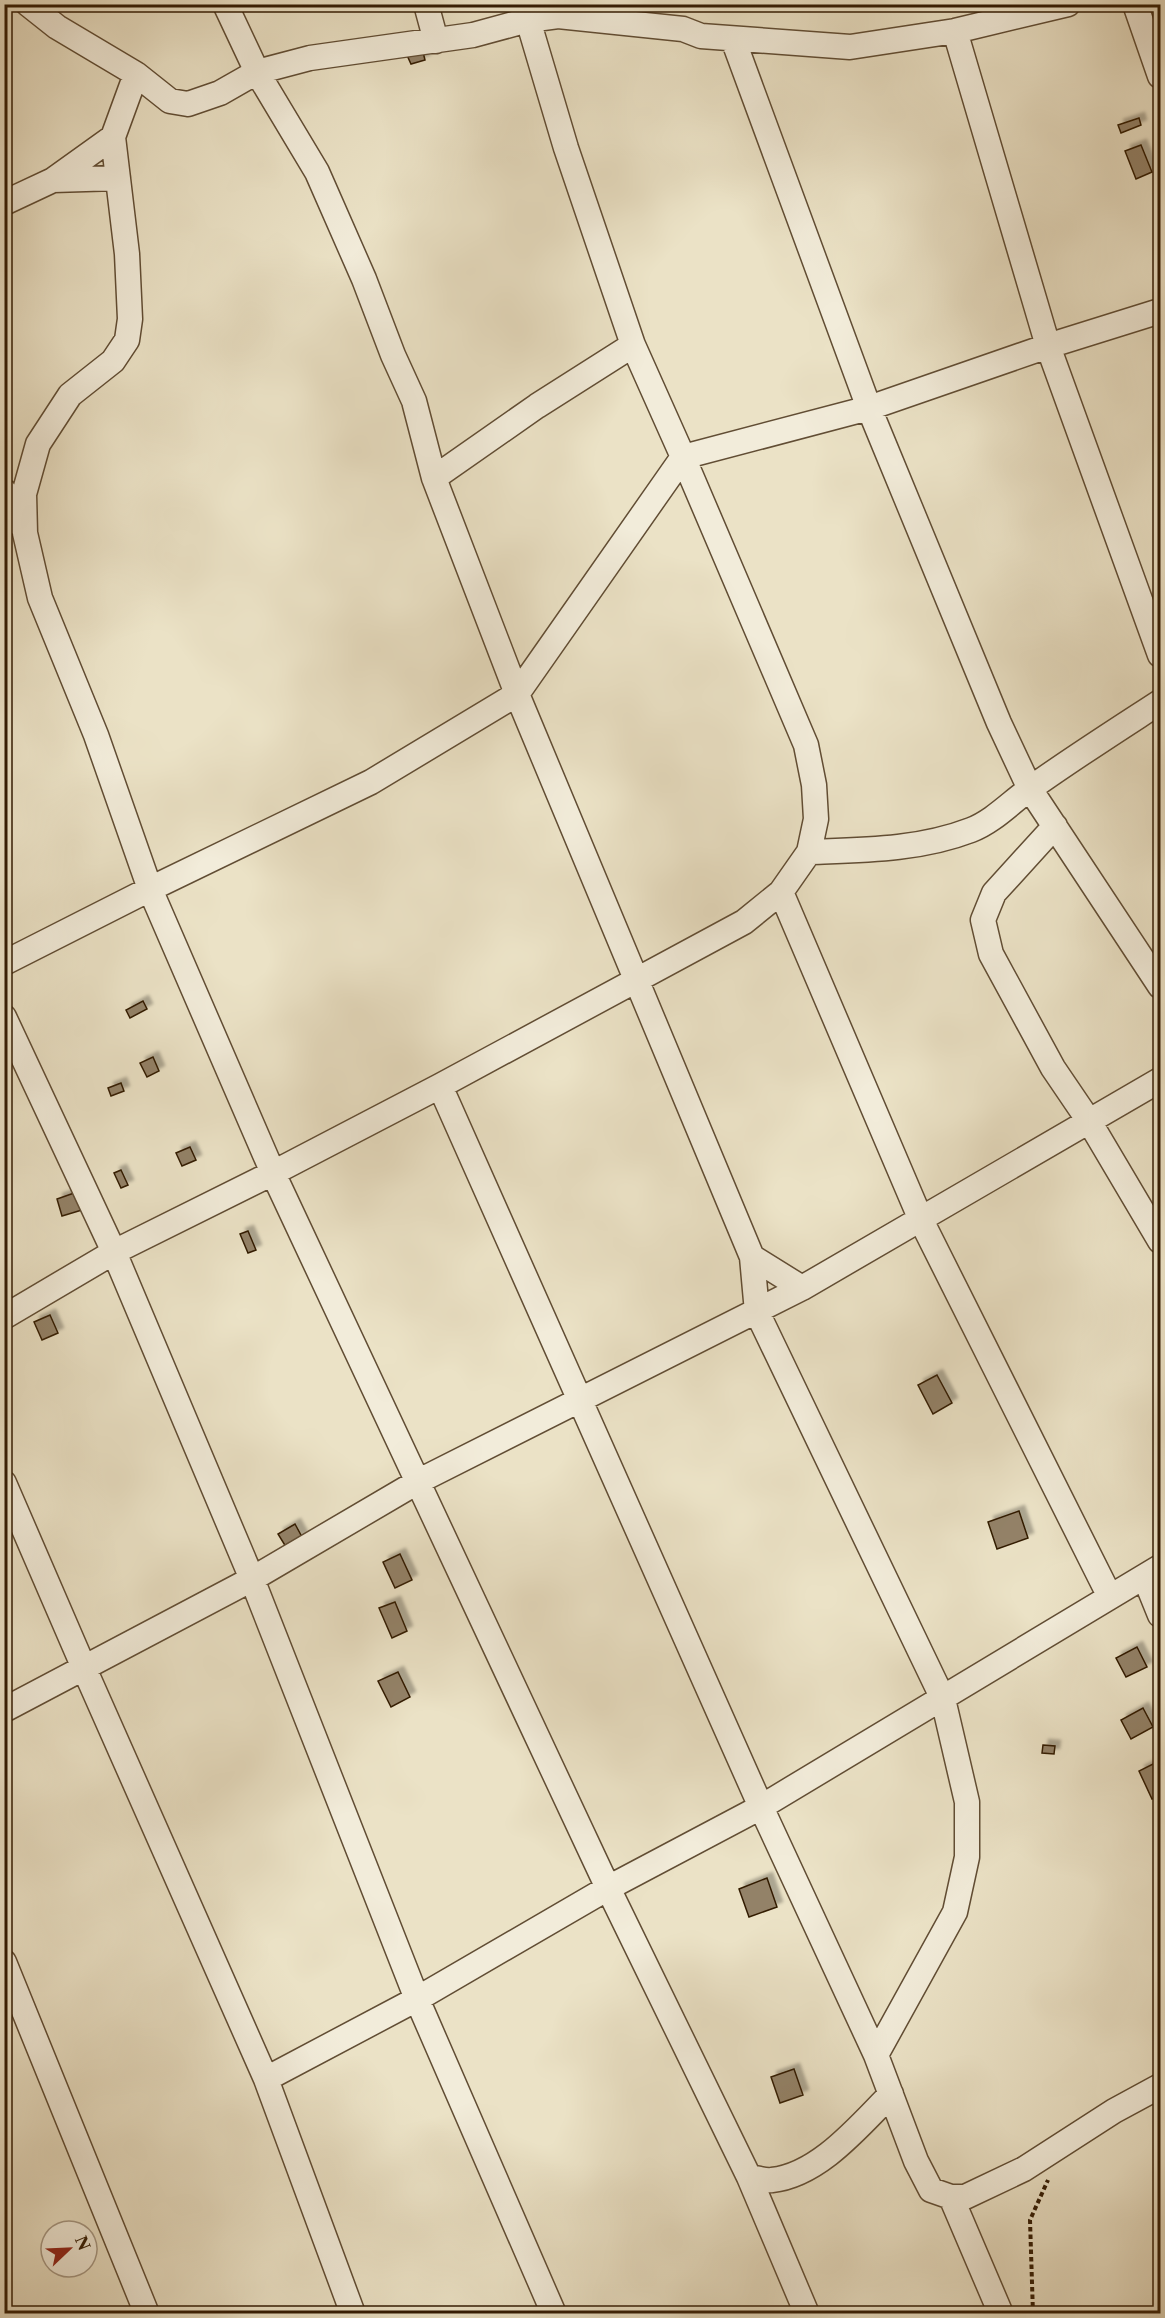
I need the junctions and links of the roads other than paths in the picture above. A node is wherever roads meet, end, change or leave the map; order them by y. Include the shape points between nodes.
1 (28, 4) edge
2 (225, 4) edge
3 (426, 4) edge
4 (1068, 4) edge
5 (1135, 4) edge
6 (527, 12) edge
7 (955, 31) junction
8 (734, 39) junction
9 (436, 41) junction
10 (257, 72) junction
11 (136, 74) junction
12 (1161, 76) edge
13 (113, 137) junction
14 (118, 178) junction
15 (53, 180) junction
16 (4, 203) edge
17 (1161, 311) edge
18 (633, 345) junction
19 (1048, 346) junction
20 (869, 408) junction
21 (683, 457) junction
22 (434, 478) junction
23 (4, 491) edge
24 (25, 533) junction
25 (1161, 655) edge
26 (518, 694) junction
27 (1161, 702) edge
28 (1030, 789) junction
29 (1055, 826) junction
30 (809, 852) junction
31 (150, 889) junction
32 (781, 892) junction
33 (4, 963) edge
34 (637, 982) junction
35 (1161, 986) edge
36 (4, 1017) edge
37 (1161, 1080) edge
38 (441, 1086) junction
39 (1089, 1121) junction
40 (273, 1173) junction
41 (921, 1220) junction
42 (1161, 1241) edge
43 (114, 1252) junction
44 (752, 1257) junction
45 (802, 1288) junction
46 (757, 1312) junction
47 (4, 1317) edge
48 (580, 1398) junction
49 (419, 1481) junction
50 (4, 1483) edge
51 (1153, 1572) edge
52 (252, 1580) junction
53 (1110, 1597) junction
54 (1161, 1615) edge
55 (84, 1668) junction
56 (943, 1699) junction
57 (4, 1710) edge
58 (761, 1807) junction
59 (608, 1888) junction
60 (4, 1962) edge
61 (417, 1999) junction
62 (876, 2055) junction
63 (266, 2079) junction
64 (1161, 2086) edge
65 (891, 2094) junction
66 (749, 2177) junction
67 (951, 2197) junction
68 (147, 2313) edge
69 (353, 2313) edge
70 (554, 2313) edge
71 (807, 2313) edge
72 (1000, 2313) edge

1 - 11 street via 57,27
2 - 10 street
3 - 9 street
4 - 7 street
5 - 12 street
6 - 8 street via 682,29 701,36
6 - 9 street via 473,35
6 - 18 street via 566,148
7 - 8 street via 850,47
7 - 19 street
8 - 20 street
9 - 10 street via 310,58
10 - 11 street via 220,93 188,104 170,101
10 - 22 street via 317,172 414,401
11 - 13 street
13 - 14 street
13 - 15 street
14 - 15 street
14 - 24 street via 127,254 127,340 113,361 70,395 38,444 24,494
15 - 16 street
17 - 19 street
18 - 21 street
18 - 22 street
19 - 20 street
19 - 25 street
20 - 21 street
20 - 28 street via 981,683
21 - 26 street
21 - 30 street via 806,745 816,819
22 - 26 street
23 - 24 street
24 - 31 street via 40,598 96,735
26 - 31 street via 371,782
26 - 34 street
27 - 28 street
28 - 29 street
28 - 30 street via 1001,813 942,840 888,849
29 - 35 street
29 - 39 street via 994,892 983,920 991,954 1053,1068
30 - 32 street
31 - 33 street
31 - 40 street
32 - 34 street via 744,922
32 - 41 street
34 - 38 street
34 - 44 street
36 - 43 street
37 - 39 street
38 - 40 street
38 - 48 street
39 - 41 street
39 - 42 street
40 - 43 street
40 - 49 street
41 - 45 street
41 - 53 street
43 - 47 street
43 - 52 street
44 - 45 street
44 - 46 street
45 - 46 street
46 - 48 street
46 - 56 street
48 - 49 street
48 - 58 street
49 - 52 street
49 - 59 street
50 - 55 street
51 - 53 street
51 - 54 street
52 - 55 street
52 - 61 street
53 - 56 street
55 - 57 street
55 - 63 street
56 - 58 street
56 - 62 street via 967,1802 967,1857 955,1912
58 - 59 street
58 - 62 street
59 - 61 street
59 - 66 street
60 - 68 street
61 - 63 street
61 - 70 street
62 - 65 street
63 - 69 street
64 - 67 street via 1024,2169 965,2198
65 - 66 street via 822,2160 797,2174 771,2181
65 - 67 street via 925,2182 931,2190
66 - 71 street
67 - 72 street

